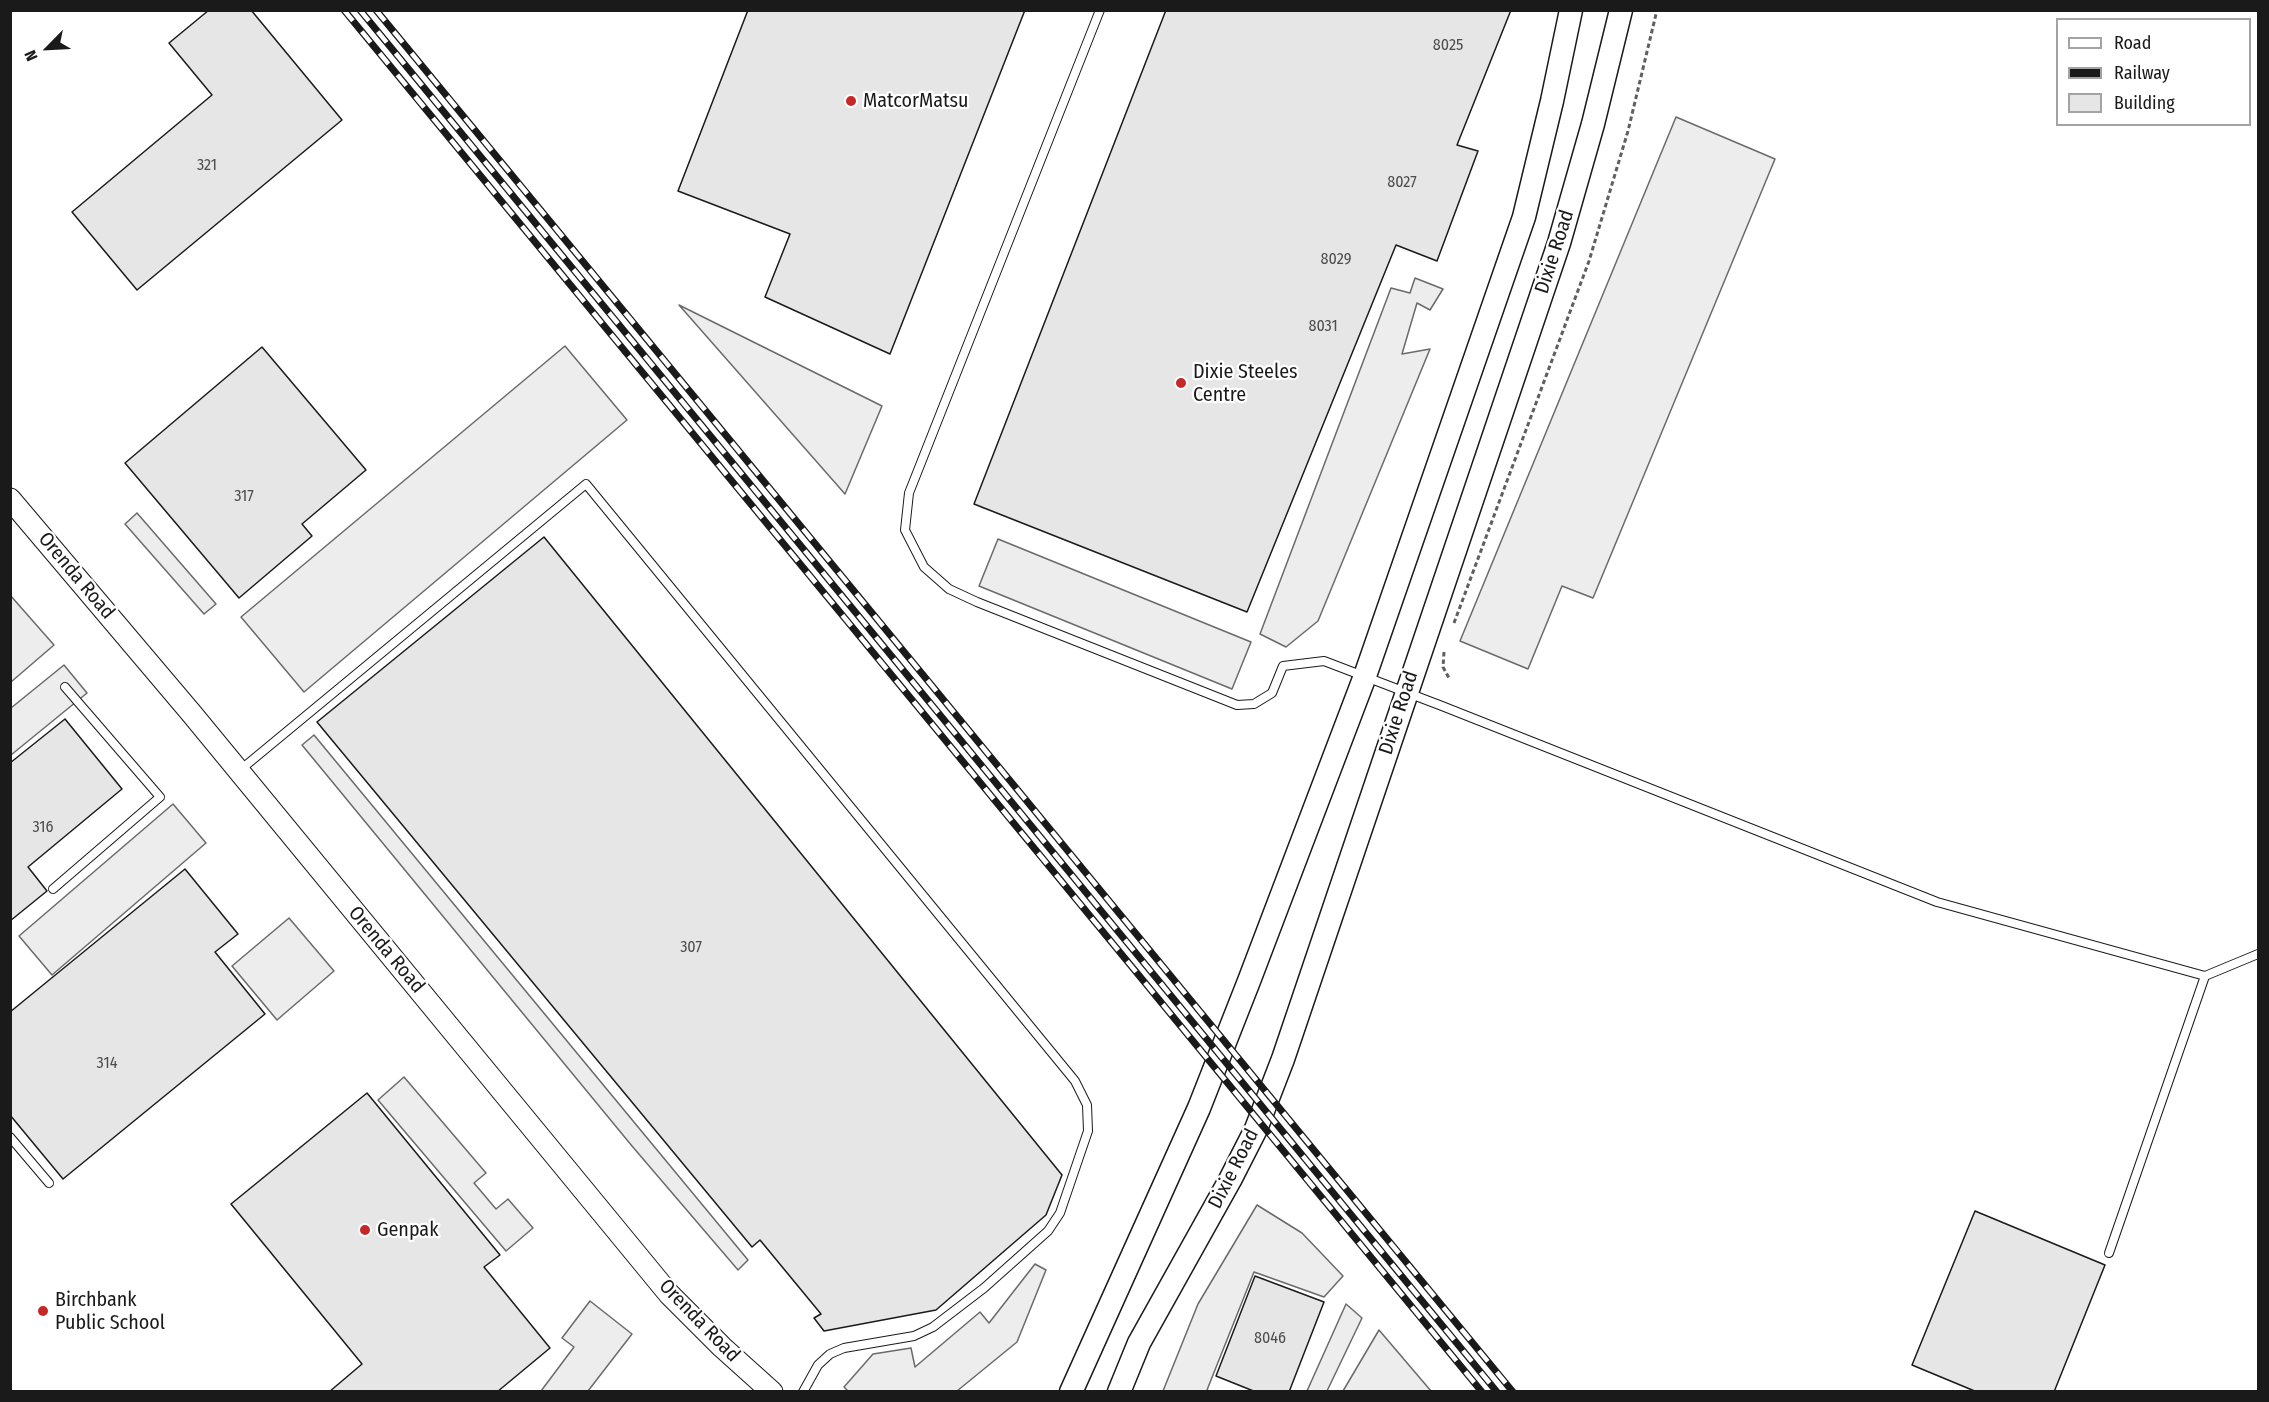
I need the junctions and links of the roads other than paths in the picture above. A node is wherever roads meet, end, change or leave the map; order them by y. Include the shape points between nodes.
1 (1100, 10) edge
2 (1571, 10) edge
3 (1621, 10) edge
4 (10, 499) edge
5 (1365, 676) junction
6 (65, 687) dead end
7 (1405, 693) junction
8 (239, 771) junction
9 (53, 889) dead end
10 (2259, 954) edge
11 (2205, 976) junction
12 (10, 1137) edge
13 (49, 1183) dead end
14 (2109, 1253) dead end
15 (772, 1392) edge
16 (803, 1392) edge
17 (1071, 1392) edge
18 (1119, 1392) edge

1 - 5 lane via 909,493 905,530 924,567 949,589 1237,705 1254,704 1272,693 1283,666 1323,661
2 - 5 main road, Dixie Road via 1524,217
3 - 7 main road, Dixie Road via 1559,243
4 - 8 street, Orenda Road
5 - 7 lane
5 - 17 main road, Dixie Road via 1199,1108
6 - 9 lane via 159,797
7 - 11 lane via 1937,902
7 - 18 main road, Dixie Road via 1256,1129 1139,1343
8 - 15 street, Orenda Road via 669,1294
8 - 16 lane via 586,484 1075,1081 1087,1105 1088,1131 1060,1213 1048,1231 933,1327 914,1336 830,1354 818,1365
10 - 11 lane
11 - 14 lane
12 - 13 lane

